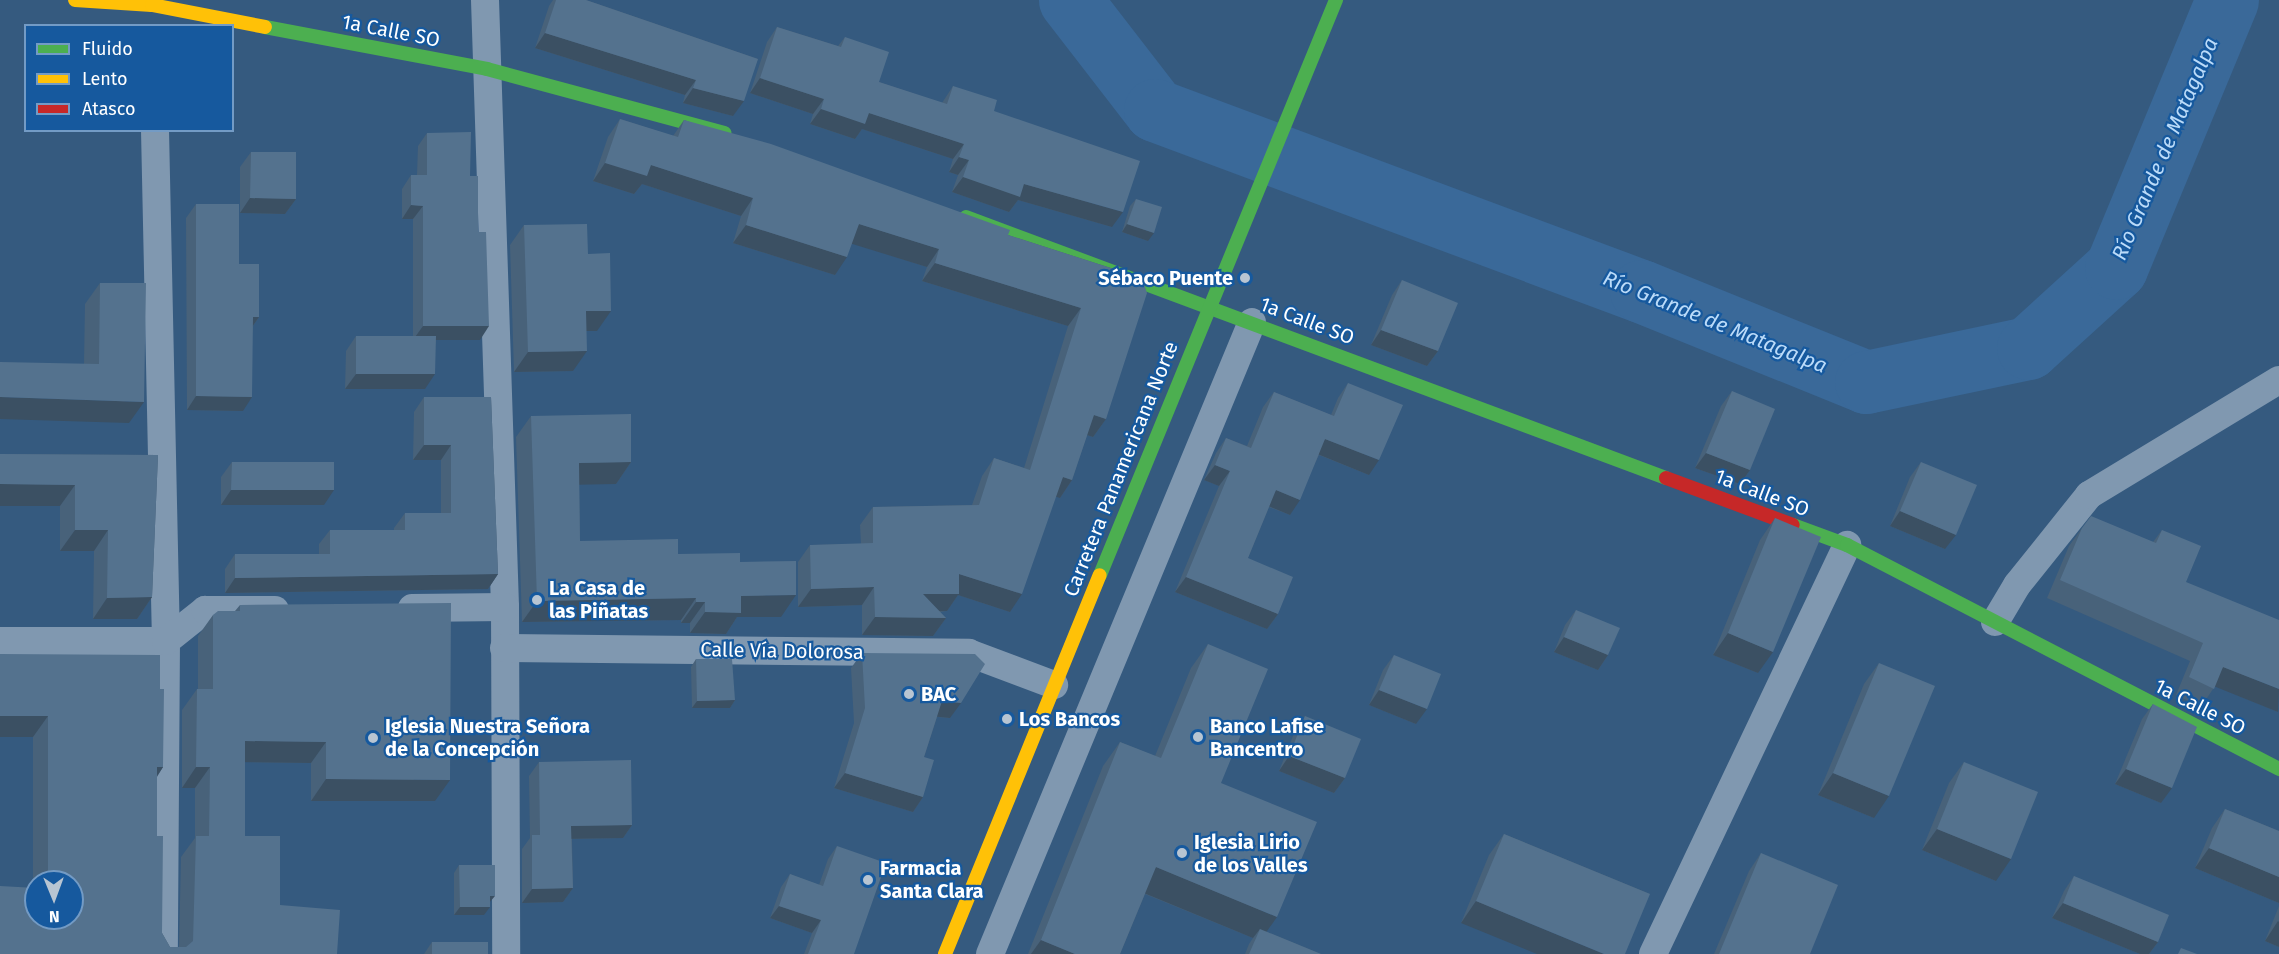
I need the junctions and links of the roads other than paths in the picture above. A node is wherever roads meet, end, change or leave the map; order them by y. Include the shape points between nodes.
1 (75, 0) edge
2 (485, 0) edge
3 (1336, 0) edge
4 (153, 10) edge
5 (232, 24) edge
6 (234, 24) edge
7 (487, 69) junction
8 (155, 132) edge
9 (741, 138) edge
10 (953, 212) edge
11 (1209, 304) junction
12 (1252, 321) junction
13 (2279, 380) edge
14 (1847, 545) junction
15 (505, 607) junction
16 (385, 608) edge
17 (301, 609) edge
18 (1995, 622) junction
19 (0, 641) edge
20 (166, 641) junction
21 (504, 648) junction
22 (1054, 685) junction
23 (2279, 769) edge
24 (164, 954) edge
25 (506, 954) edge
26 (945, 954) edge
27 (990, 954) edge
28 (1653, 954) edge

1 - 4 main road, 1a Calle SO
2 - 7 street
3 - 11 main road, Carretera Panamericana Norte
4 - 5 main road, 1a Calle SO
6 - 7 main road, 1a Calle SO
7 - 9 main road, 1a Calle SO
7 - 15 street
8 - 20 street
10 - 11 main road, 1a Calle SO
11 - 12 main road, 1a Calle SO
11 - 22 main road, Carretera Panamericana Norte
12 - 14 main road, 1a Calle SO
12 - 27 street
13 - 18 street via 2089,495 2017,585
14 - 18 main road, 1a Calle SO
14 - 28 street
15 - 16 street
15 - 21 street
17 - 20 street via 205,610
18 - 23 main road, 1a Calle SO
19 - 20 street
20 - 24 street
21 - 22 street, Calle Vía Dolorosa via 969,653
21 - 25 street
22 - 26 main road, Carretera Panamericana Norte

